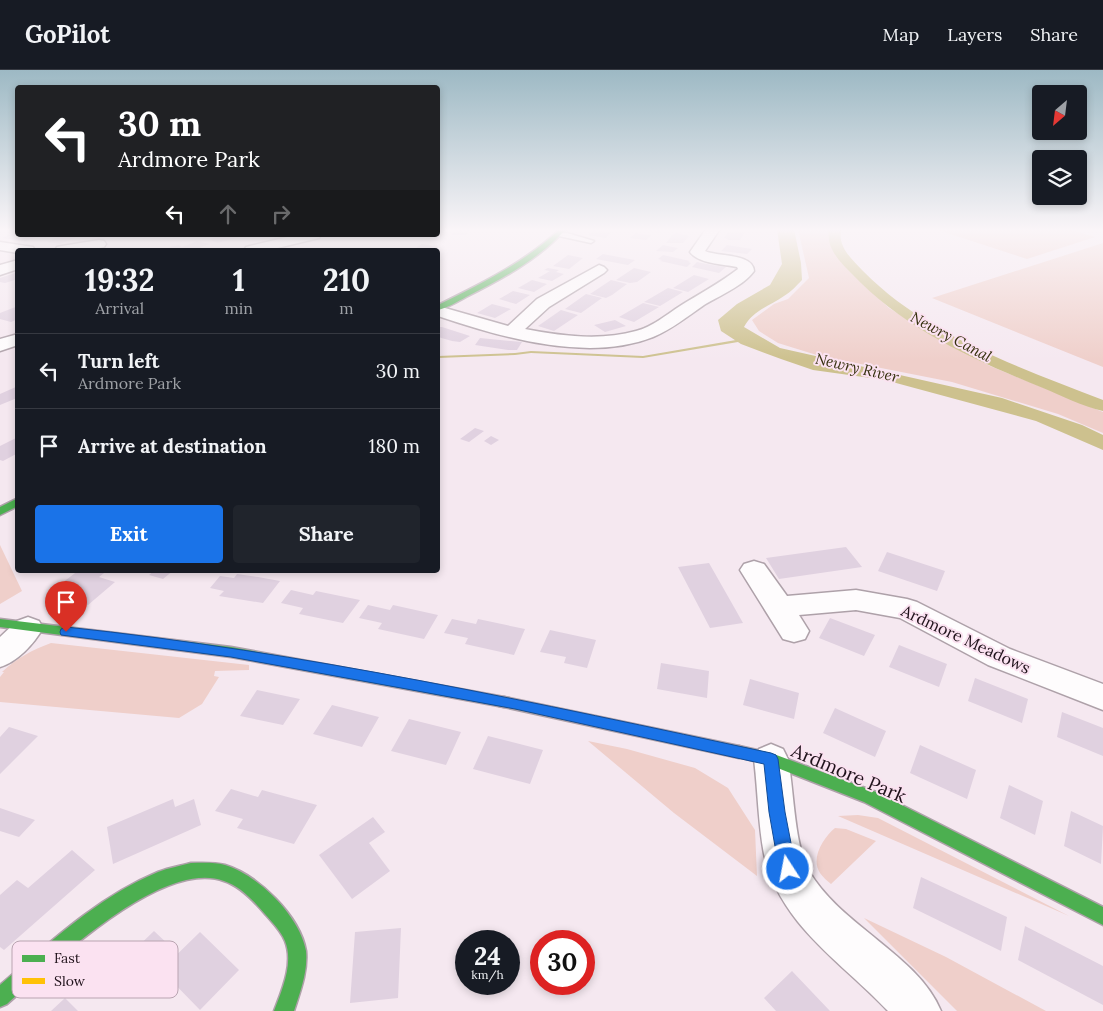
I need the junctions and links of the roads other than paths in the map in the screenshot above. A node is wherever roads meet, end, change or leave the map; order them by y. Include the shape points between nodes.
1 (506, 273) edge
2 (594, 273) edge
3 (743, 273) edge
4 (440, 308) edge
5 (440, 310) edge
6 (513, 331) junction
7 (15, 340) edge
8 (0, 346) edge
9 (15, 503) edge
10 (0, 512) edge
11 (754, 570) dead end
12 (779, 607) junction
13 (14, 626) edge
14 (794, 631) dead end
15 (0, 656) edge
16 (1103, 697) edge
17 (771, 759) junction
18 (1103, 916) edge
19 (66, 941) edge
20 (12, 987) edge
21 (0, 997) edge
22 (284, 1011) edge
23 (919, 1011) edge

1 - 4 main road
2 - 6 street via 543,303
3 - 6 street via 641,336 617,342 592,342
5 - 6 street via 474,323
7 - 8 street
9 - 10 main road
11 - 12 street
12 - 14 street
12 - 16 street, Ardmore Meadows via 856,600 907,609 999,656
13 - 15 street
13 - 17 main road, Ardmore Park via 231,652 515,704
17 - 18 main road, Ardmore Park via 870,797
17 - 23 street via 788,869 798,889 815,913
19 - 22 main road via 145,886 183,872 216,870 243,883 266,900 292,935 297,951 293,990
20 - 21 main road

